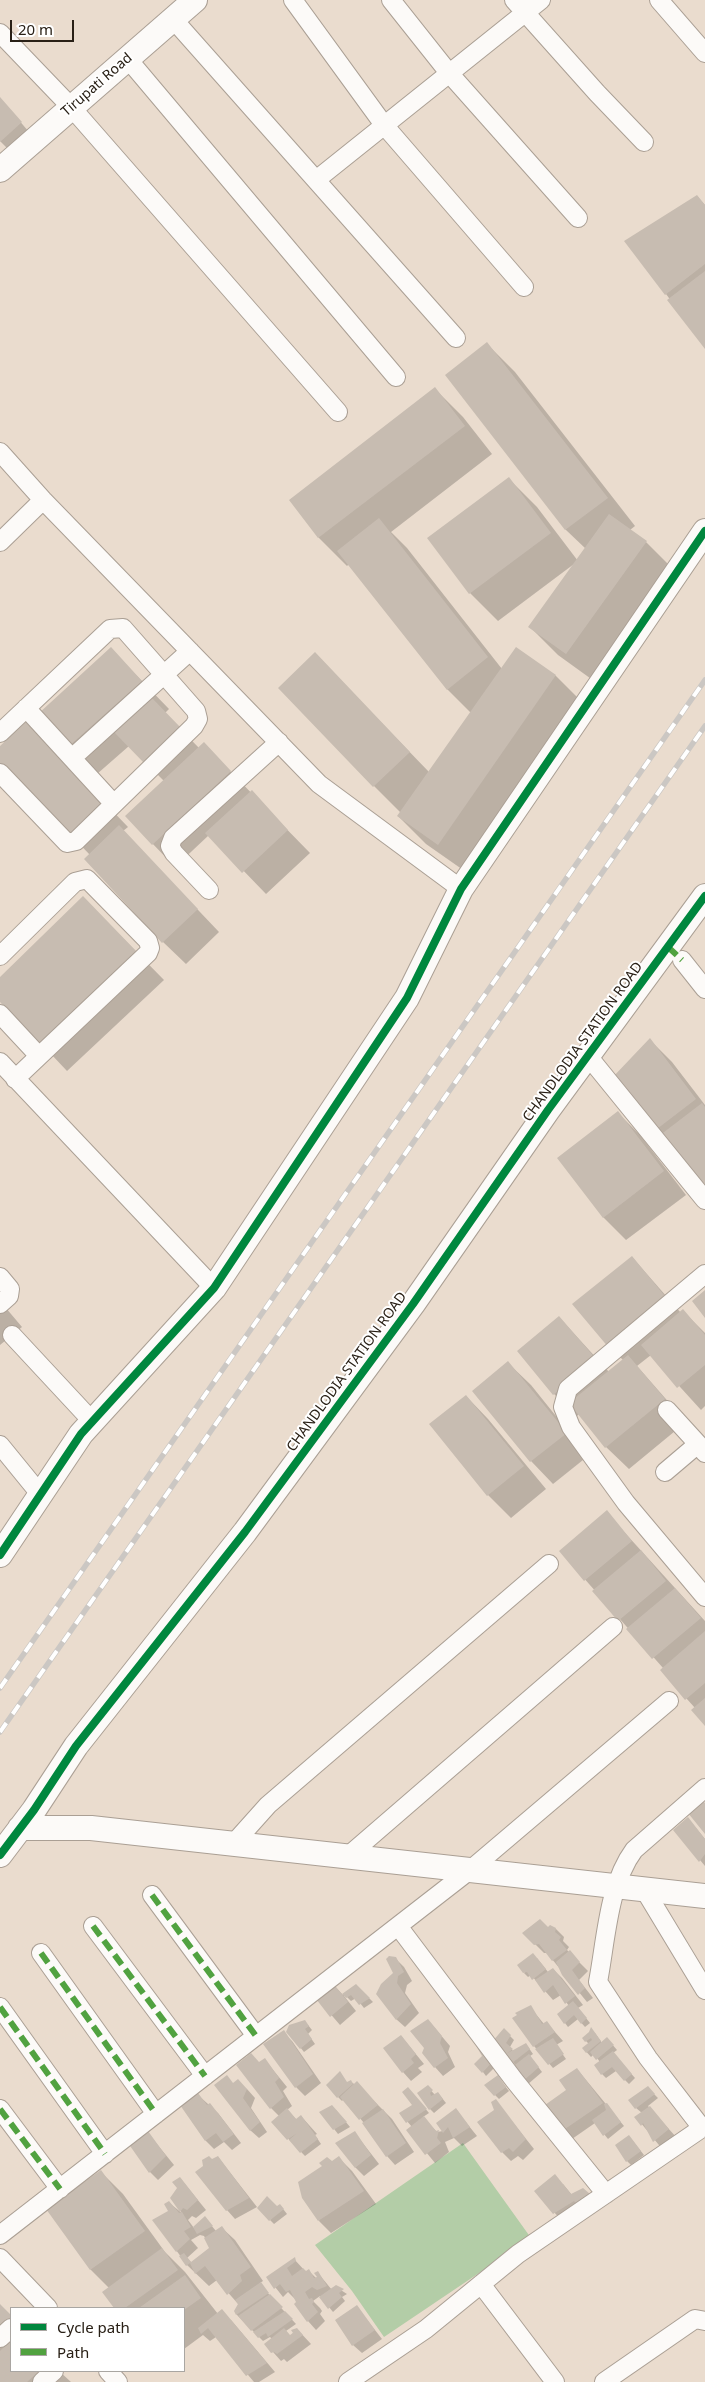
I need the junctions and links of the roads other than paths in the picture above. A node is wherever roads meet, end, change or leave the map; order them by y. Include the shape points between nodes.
1 (293, 0) edge
2 (391, 0) edge
3 (541, 0) edge
4 (659, 0) edge
5 (519, 7) edge
6 (181, 8) edge
7 (0, 33) edge
8 (705, 53) edge
9 (127, 58) junction
10 (449, 73) junction
11 (72, 108) junction
12 (384, 126) junction
13 (644, 142) dead end
14 (0, 170) edge
15 (316, 180) junction
16 (578, 218) dead end
17 (524, 287) dead end
18 (456, 338) dead end
19 (396, 377) dead end
20 (338, 412) dead end
21 (0, 452) edge
22 (43, 500) junction
23 (705, 530) edge
24 (0, 542) edge
25 (190, 651) junction
26 (163, 673) junction
27 (26, 708) junction
28 (0, 733) edge
29 (279, 742) junction
30 (72, 758) junction
31 (0, 773) edge
32 (114, 804) junction
33 (462, 889) junction
34 (209, 890) dead end
35 (705, 896) edge
36 (0, 956) edge
37 (682, 960) dead end
38 (705, 989) edge
39 (0, 1014) edge
40 (39, 1056) junction
41 (588, 1056) junction
42 (0, 1062) edge
43 (15, 1079) junction
44 (705, 1200) edge
45 (705, 1274) edge
46 (0, 1277) edge
47 (214, 1288) junction
48 (0, 1304) edge
49 (12, 1335) dead end
50 (667, 1410) dead end
51 (92, 1421) junction
52 (0, 1445) edge
53 (701, 1449) edge
54 (665, 1472) dead end
55 (40, 1494) junction
56 (0, 1556) edge
57 (549, 1564) dead end
58 (705, 1597) edge
59 (613, 1627) dead end
60 (669, 1701) dead end
61 (705, 1788) edge
62 (20, 1828) junction
63 (234, 1843) junction
64 (0, 1855) edge
65 (348, 1856) junction
66 (470, 1870) junction
67 (615, 1886) junction
68 (644, 1889) junction
69 (152, 1895) dead end
70 (705, 1896) edge
71 (93, 1926) dead end
72 (398, 1926) junction
73 (41, 1953) dead end
74 (705, 1990) edge
75 (0, 2007) edge
76 (256, 2036) junction
77 (205, 2076) junction
78 (0, 2109) edge
79 (156, 2114) junction
80 (704, 2127) edge
81 (105, 2154) junction
82 (60, 2189) junction
83 (606, 2194) junction
84 (0, 2235) edge
85 (0, 2258) edge
86 (481, 2284) junction
87 (40, 2306) edge
88 (705, 2321) edge
89 (10, 2329) edge
90 (0, 2338) edge
91 (53, 2372) edge
92 (109, 2372) edge
93 (42, 2382) edge
94 (118, 2382) edge
95 (348, 2382) edge
96 (554, 2382) edge
97 (604, 2382) edge

1 - 12 street
2 - 10 street
3 - 5 street
4 - 8 street
5 - 10 street
5 - 13 street
6 - 9 street, Tirupati Road
6 - 15 street
7 - 11 street
9 - 11 street, Tirupati Road
9 - 19 street
10 - 12 street
10 - 16 street
11 - 14 street, Tirupati Road
11 - 20 street
12 - 15 street
12 - 17 street
15 - 18 street
21 - 22 street
22 - 24 street
22 - 25 street
23 - 33 street
25 - 26 street
25 - 29 street
26 - 27 street via 123,628 117,627 110,629
26 - 30 street
26 - 32 street via 196,711 198,719
27 - 28 street
27 - 30 street
29 - 33 street via 320,784
29 - 34 street via 173,838 170,846 174,853
30 - 32 street
31 - 32 street via 67,843 76,840
33 - 47 street via 407,998
35 - 41 street, CHANDLODIA STATION ROAD
36 - 40 street via 81,879 87,879 148,941 148,954
37 - 38 street
39 - 40 street
40 - 43 street
41 - 44 street
41 - 62 street, CHANDLODIA STATION ROAD via 402,1320 246,1532 76,1746
42 - 43 street
43 - 47 street
45 - 58 street via 568,1389 563,1408 571,1427 626,1503
46 - 48 street via 10,1288 9,1296
47 - 51 street
49 - 51 street
50 - 53 street
51 - 55 street
52 - 55 street
53 - 54 street
55 - 56 street
57 - 63 street via 268,1805
59 - 65 street
60 - 66 street
61 - 67 street via 634,1850
62 - 63 street via 92,1828
62 - 64 street, CHANDLODIA STATION ROAD
63 - 65 street
65 - 66 street
66 - 67 street
66 - 72 street
67 - 68 street
67 - 80 street via 598,1982 648,2058
68 - 70 street
68 - 74 street
69 - 76 street
71 - 77 street
72 - 76 street
72 - 83 street via 514,2080
73 - 79 street
75 - 81 street
76 - 77 street
77 - 79 street
78 - 82 street
79 - 81 street
80 - 83 street
81 - 82 street
82 - 84 street
83 - 86 street via 518,2254
85 - 87 street
86 - 95 street via 426,2329
86 - 96 street
88 - 97 street via 695,2319
89 - 90 street
91 - 93 street
92 - 94 street

